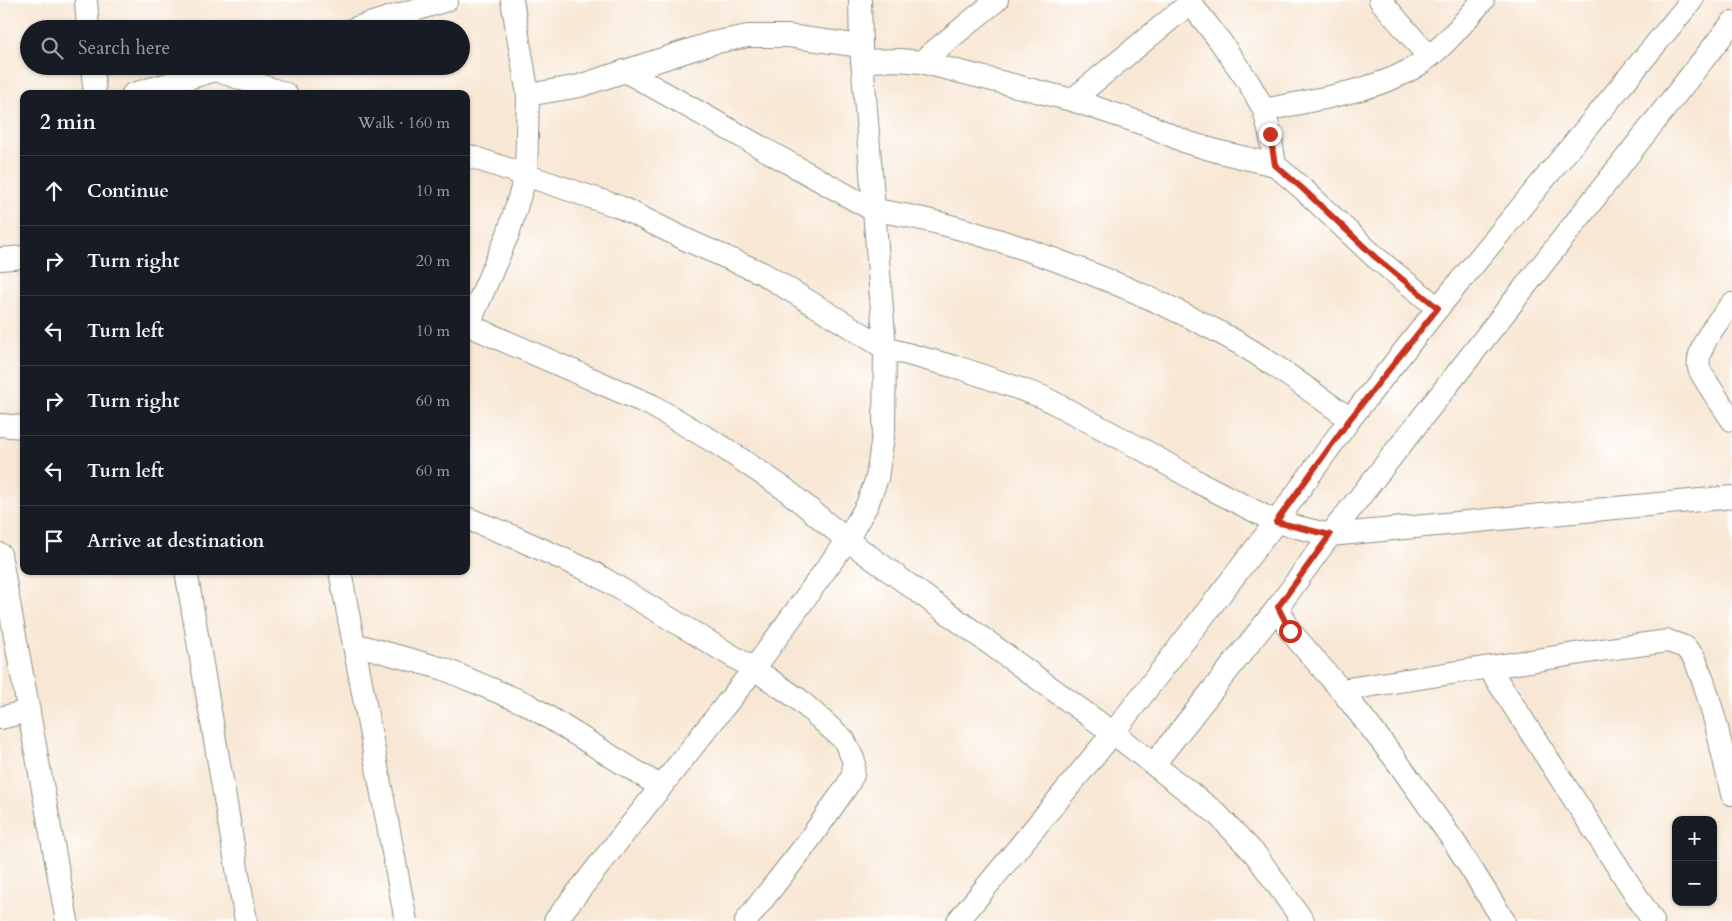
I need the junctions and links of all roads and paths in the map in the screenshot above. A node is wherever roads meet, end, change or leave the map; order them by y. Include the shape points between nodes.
1 (86, 0) edge
2 (447, 0) edge
3 (512, 0) edge
4 (860, 0) edge
5 (997, 0) edge
6 (1380, 0) edge
7 (1483, 0) edge
8 (1692, 0) edge
9 (1189, 2) edge
10 (87, 20) edge
11 (382, 20) edge
12 (1732, 23) edge
13 (861, 54) junction
14 (1429, 57) junction
15 (922, 62) junction
16 (625, 71) junction
17 (93, 75) edge
18 (199, 75) edge
19 (240, 75) edge
20 (95, 90) edge
21 (147, 90) edge
22 (276, 90) edge
23 (528, 95) junction
24 (1072, 100) junction
25 (1264, 110) junction
26 (470, 156) edge
27 (1275, 165) junction
28 (526, 175) junction
29 (873, 210) junction
30 (20, 257) edge
31 (0, 259) edge
32 (1732, 304) edge
33 (1438, 308) junction
34 (470, 320) edge
35 (470, 325) edge
36 (885, 348) junction
37 (1350, 419) junction
38 (1732, 420) edge
39 (0, 425) edge
40 (20, 427) edge
41 (1732, 497) edge
42 (470, 520) edge
43 (1276, 522) junction
44 (1330, 535) junction
45 (847, 540) junction
46 (0, 554) edge
47 (187, 575) edge
48 (341, 575) edge
49 (1278, 607) junction
50 (354, 644) junction
51 (1489, 668) junction
52 (754, 669) junction
53 (1341, 690) junction
54 (29, 711) junction
55 (0, 718) edge
56 (1113, 732) junction
57 (1154, 764) junction
58 (661, 787) junction
59 (1732, 794) edge
60 (68, 921) edge
61 (246, 921) edge
62 (406, 921) edge
63 (555, 921) edge
64 (746, 921) edge
65 (958, 921) edge
66 (1303, 921) edge
67 (1504, 921) edge
68 (1653, 921) edge

1 - 10 street
2 - 11 street
3 - 23 street
4 - 13 street
5 - 15 street
6 - 14 street
7 - 14 street
8 - 33 street
9 - 24 street
9 - 25 street via 1220,41
12 - 44 street
13 - 15 street
13 - 16 street via 788,36 748,36 712,43
13 - 29 street
14 - 25 street via 1374,84
15 - 24 street
16 - 23 street via 580,86
16 - 29 street
17 - 20 street
18 - 21 street
19 - 22 street
23 - 28 street
24 - 27 street via 1150,126 1186,142
25 - 27 street
26 - 28 street
27 - 33 street via 1375,257
28 - 34 street via 508,234
28 - 36 street via 620,207 762,273
29 - 36 street
29 - 37 street via 911,215 972,232 1059,261 1172,307 1288,374
30 - 31 street
32 - 38 street via 1709,334 1699,364 1701,373
33 - 37 street
35 - 45 street via 659,410 785,489
36 - 43 street via 963,369 1043,397
36 - 45 street via 884,429 877,478 868,505
37 - 43 street
39 - 40 street
41 - 44 street
42 - 52 street via 594,573
43 - 44 street
43 - 56 street
44 - 49 street
45 - 52 street
45 - 56 street
46 - 54 street
47 - 61 street
48 - 50 street
49 - 53 street via 1290,631
49 - 57 street
50 - 58 street via 444,670 527,704
50 - 62 street
51 - 53 street
51 - 59 street via 1649,643 1668,641 1685,647 1695,659 1704,683
51 - 68 street
52 - 58 street
52 - 64 street via 797,698 830,727 844,740 854,761 853,775 847,786 804,848
53 - 67 street via 1455,843
54 - 55 street
54 - 60 street
56 - 57 street
56 - 65 street
57 - 66 street via 1216,813 1256,855
58 - 63 street

